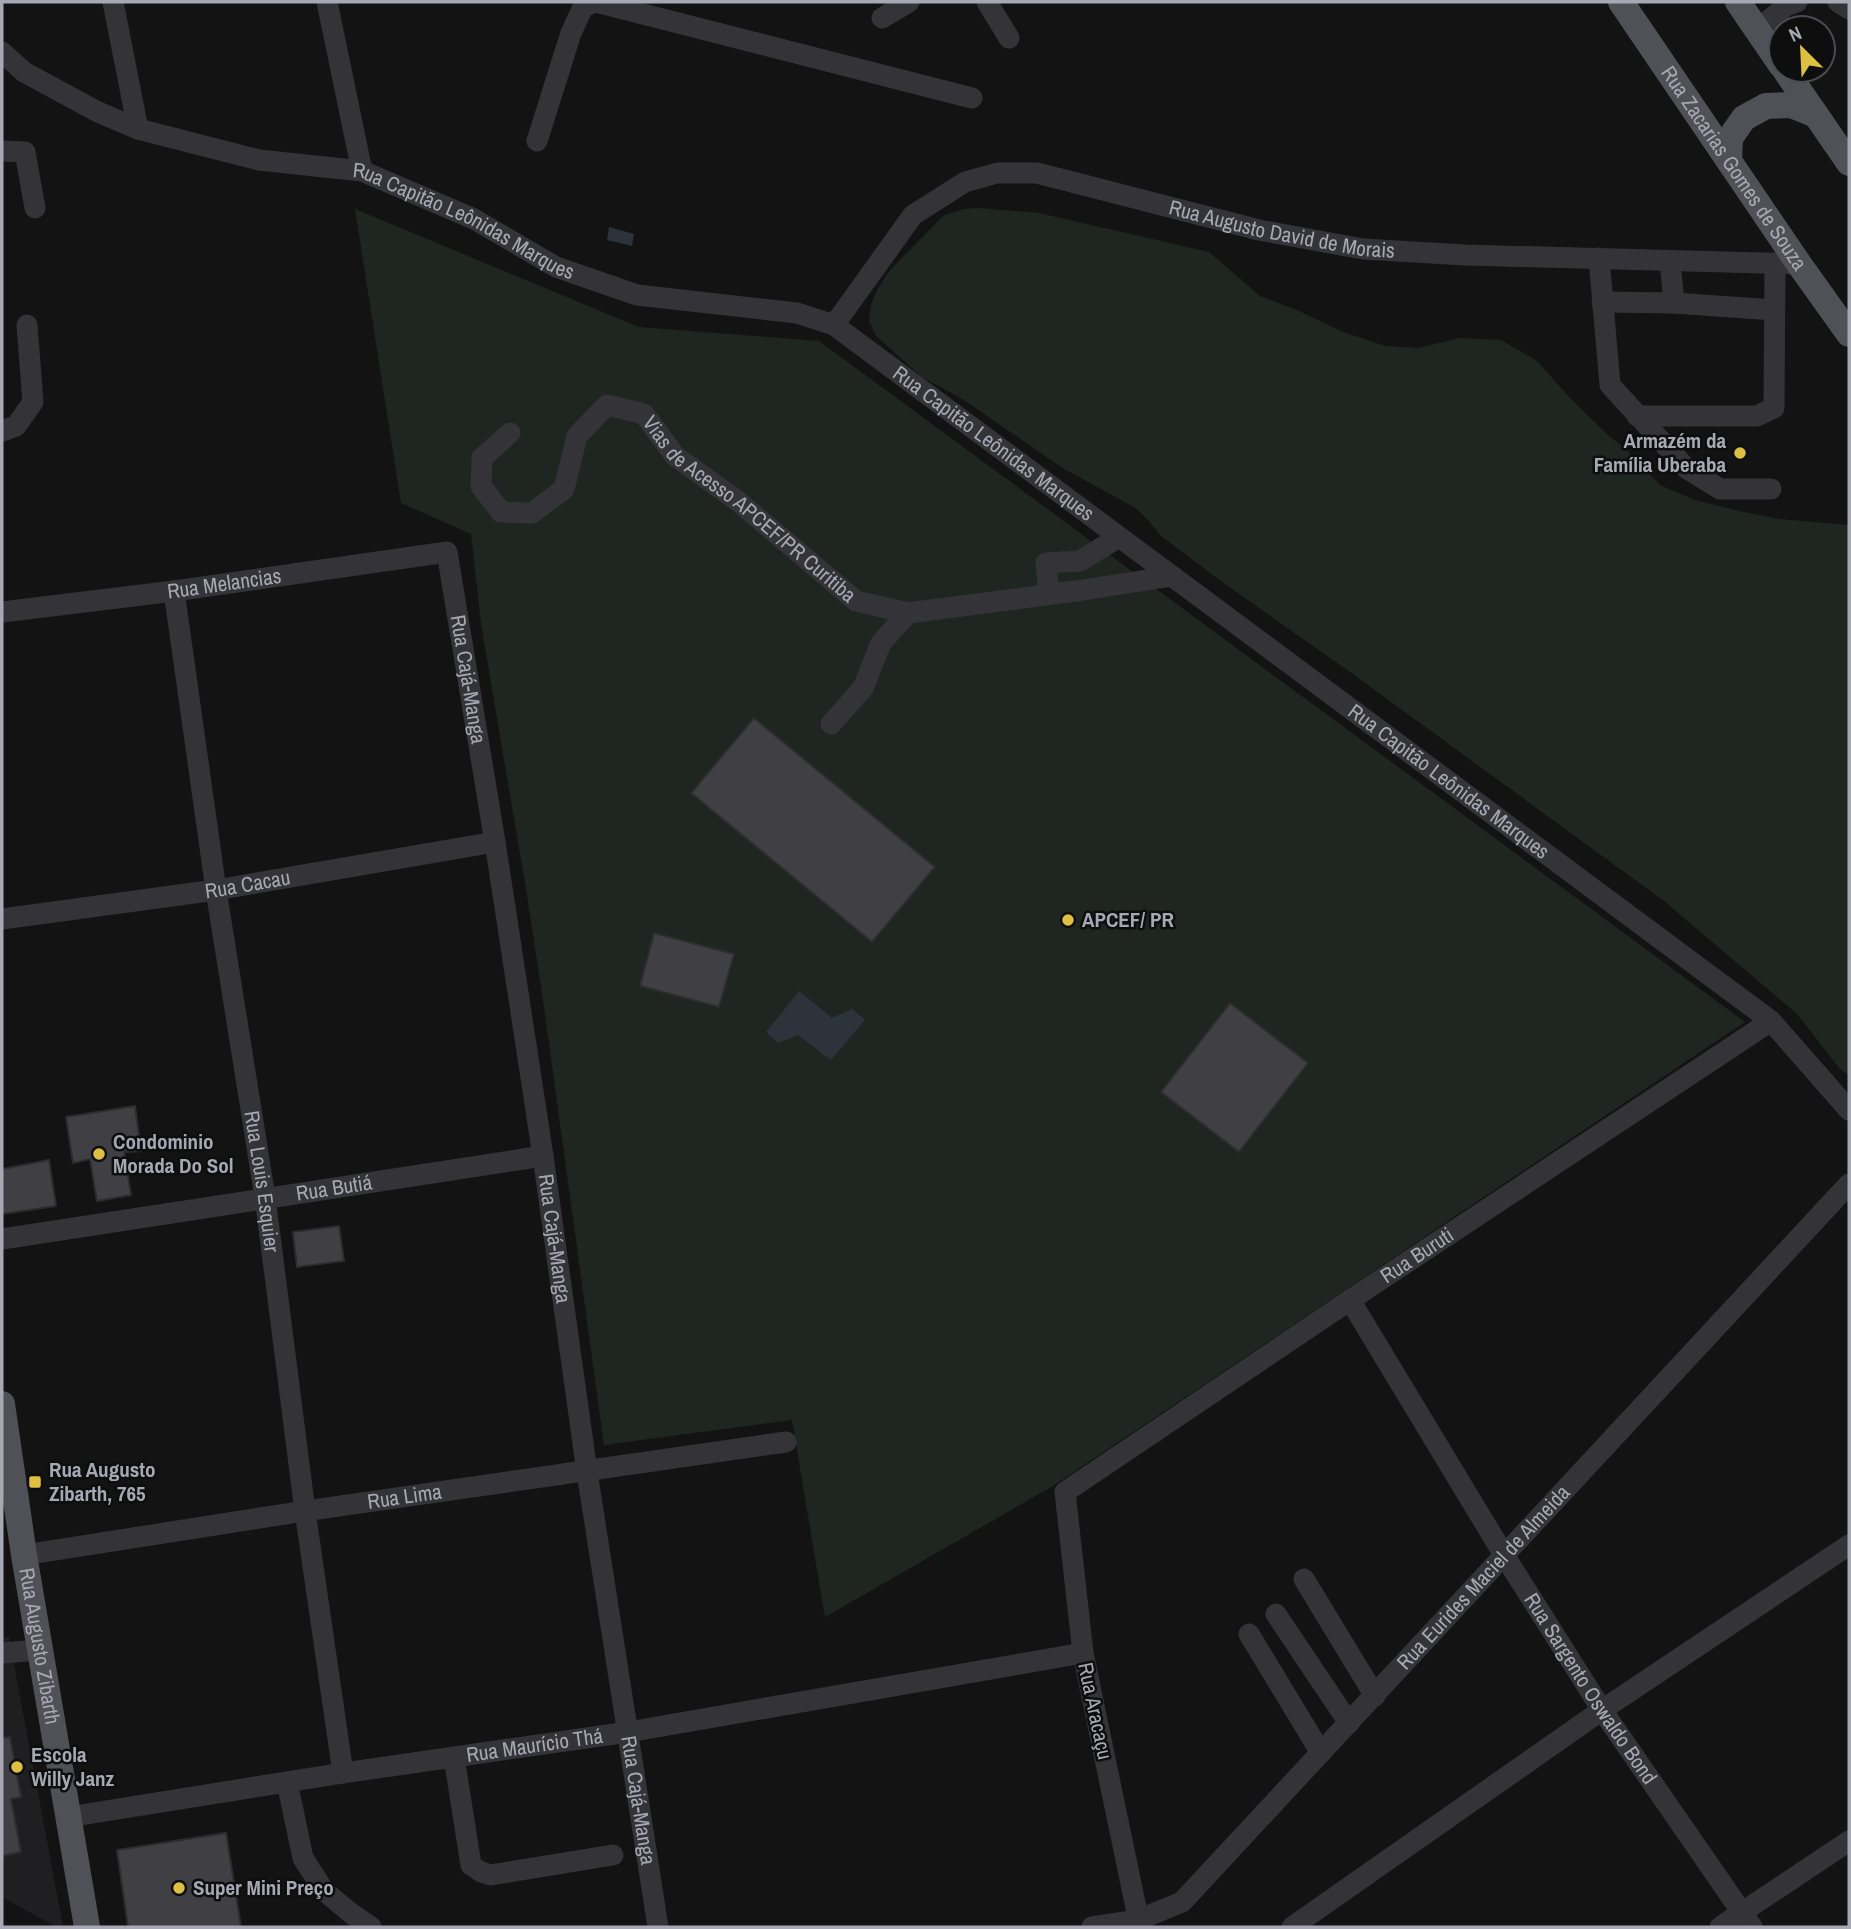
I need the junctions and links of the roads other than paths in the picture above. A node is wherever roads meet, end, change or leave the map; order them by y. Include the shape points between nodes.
1 (113, 2) edge
2 (327, 2) edge
3 (596, 2) edge
4 (909, 2) edge
5 (987, 2) edge
6 (1621, 2) edge
7 (1738, 2) edge
8 (1838, 2) edge
9 (1790, 3) edge
10 (1849, 9) edge
11 (882, 18) dead end
12 (1757, 30) junction
13 (1009, 38) dead end
14 (1767, 45) edge
15 (2, 52) edge
16 (1795, 84) edge
17 (972, 99) dead end
18 (1816, 115) junction
19 (138, 129) junction
20 (537, 141) dead end
21 (2, 151) edge
22 (1729, 161) junction
23 (1849, 163) edge
24 (362, 171) junction
25 (35, 208) dead end
26 (1599, 258) junction
27 (1670, 261) junction
28 (1787, 264) junction
29 (1602, 302) junction
30 (1674, 303) junction
31 (1774, 310) junction
32 (27, 325) dead end
33 (834, 325) junction
34 (1849, 334) edge
35 (1637, 415) junction
36 (2, 430) edge
37 (510, 433) dead end
38 (1771, 489) dead end
39 (1119, 537) junction
40 (447, 552) joint
41 (1080, 561) junction
42 (1172, 576) junction
43 (174, 590) junction
44 (1083, 590) junction
45 (1049, 593) junction
46 (2, 612) edge
47 (908, 613) junction
48 (831, 724) dead end
49 (495, 842) junction
50 (216, 890) junction
51 (2, 919) edge
52 (1771, 1021) junction
53 (1849, 1110) edge
54 (542, 1156) junction
55 (1849, 1184) edge
56 (265, 1198) junction
57 (2, 1239) edge
58 (1350, 1300) junction
59 (3, 1415) edge
60 (786, 1442) dead end
61 (587, 1472) junction
62 (1065, 1492) joint
63 (305, 1511) junction
64 (1849, 1545) edge
65 (24, 1555) junction
66 (1504, 1555) junction
67 (1304, 1579) dead end
68 (1276, 1614) dead end
69 (1249, 1634) dead end
70 (40, 1650) junction
71 (2, 1653) edge
72 (1083, 1653) junction
73 (1374, 1696) junction
74 (1602, 1710) junction
75 (1349, 1723) junction
76 (628, 1732) junction
77 (1321, 1753) junction
78 (454, 1757) junction
79 (343, 1773) junction
80 (287, 1782) junction
81 (68, 1817) junction
82 (1849, 1841) edge
83 (613, 1855) dead end
84 (1747, 1920) edge
85 (1139, 1924) edge
86 (87, 1927) edge
87 (371, 1927) edge
88 (658, 1927) edge
89 (1092, 1927) edge
90 (1292, 1927) edge
91 (1720, 1927) edge

1 - 19 street
2 - 24 street
3 - 17 street
3 - 20 street via 583,7 571,33
4 - 11 street
5 - 13 street
6 - 22 main road, Rua Zacarias Gomes de Souza
7 - 12 main road
8 - 10 street
9 - 12 street
12 - 14 main road
15 - 19 street, Rua Capitão Leônidas Marques via 24,72
16 - 18 main road
18 - 22 main road via 1791,106 1766,106 1745,118 1730,138
18 - 23 main road
19 - 24 street, Rua Capitão Leônidas Marques via 259,160
21 - 25 street via 25,152
22 - 28 main road, Rua Zacarias Gomes de Souza
24 - 33 street, Rua Capitão Leônidas Marques via 474,219 556,267 638,295 797,313
26 - 27 street, Rua Augusto David de Morais
26 - 29 street
26 - 33 street, Rua Augusto David de Morais via 1363,249 1259,230 1037,173 997,173 965,182 913,215
27 - 28 street, Rua Augusto David de Morais
27 - 30 street
28 - 31 street
28 - 34 main road, Rua Zacarias Gomes de Souza
29 - 30 street
29 - 35 street via 1610,385
30 - 31 street
31 - 35 street via 1774,408 1757,416
32 - 36 street via 33,402 16,426
33 - 39 street, Rua Capitão Leônidas Marques
35 - 38 street via 1685,468 1720,489
37 - 47 street, Vias de Acesso APCEF/PR Curitiba via 482,458 481,486 501,512 532,513 564,489 577,436 607,405 643,414 675,456 739,502 856,601
39 - 41 street
39 - 42 street, Rua Capitão Leônidas Marques
40 - 43 street, Rua Melancias
40 - 49 street, Rua Cajá-Manga
41 - 44 street
41 - 45 street via 1046,563
42 - 44 street, Vias de Acesso APCEF/PR Curitiba
42 - 52 street, Rua Capitão Leônidas Marques
43 - 46 street, Rua Melancias
43 - 50 street, Rua Louis Esquier
44 - 45 street, Vias de Acesso APCEF/PR Curitiba
45 - 47 street, Vias de Acesso APCEF/PR Curitiba
47 - 48 street via 881,643 863,688
49 - 50 street, Rua Cacau
49 - 54 street, Rua Cajá-Manga
50 - 51 street, Rua Cacau
50 - 56 street, Rua Louis Esquier
52 - 53 street, Rua Capitão Leônidas Marques
52 - 58 street, Rua Buruti
54 - 56 street, Rua Butiá
54 - 61 street, Rua Cajá-Manga
55 - 66 street, Rua Eurides Maciel de Almeida
56 - 57 street, Rua Butiá
56 - 63 street, Rua Louis Esquier
58 - 62 street, Rua Buruti
58 - 66 street, Rua Sargento Oswaldo Bond
59 - 65 main road, Rua Augusto Zibarth
60 - 61 street, Rua Lima
61 - 63 street, Rua Lima
61 - 76 street, Rua Cajá-Manga
62 - 72 street, Rua Aracaçu
63 - 65 street, Rua Lima
63 - 79 street, Rua Louis Esquier
64 - 74 street
65 - 70 main road, Rua Augusto Zibarth
66 - 73 street, Rua Eurides Maciel de Almeida
66 - 74 street, Rua Sargento Oswaldo Bond
67 - 73 street
68 - 75 street
69 - 77 street
70 - 71 street
70 - 81 main road, Rua Augusto Zibarth
72 - 76 street, Rua Maurício Thá
72 - 85 street, Rua Aracaçu
73 - 75 street, Rua Eurides Maciel de Almeida
74 - 84 street, Rua Sargento Oswaldo Bond
74 - 90 street
75 - 77 street, Rua Eurides Maciel de Almeida
76 - 78 street, Rua Maurício Thá
76 - 88 street, Rua Cajá-Manga
77 - 85 street, Rua Eurides Maciel de Almeida via 1182,1902
78 - 79 street, Rua Maurício Thá
78 - 83 street via 471,1865 481,1872 491,1875
79 - 80 street, Rua Maurício Thá
80 - 81 street, Rua Maurício Thá
80 - 87 street via 303,1858 324,1891
81 - 86 main road, Rua Augusto Zibarth
82 - 84 street
84 - 91 street
85 - 89 street, Rua Eurides Maciel de Almeida

